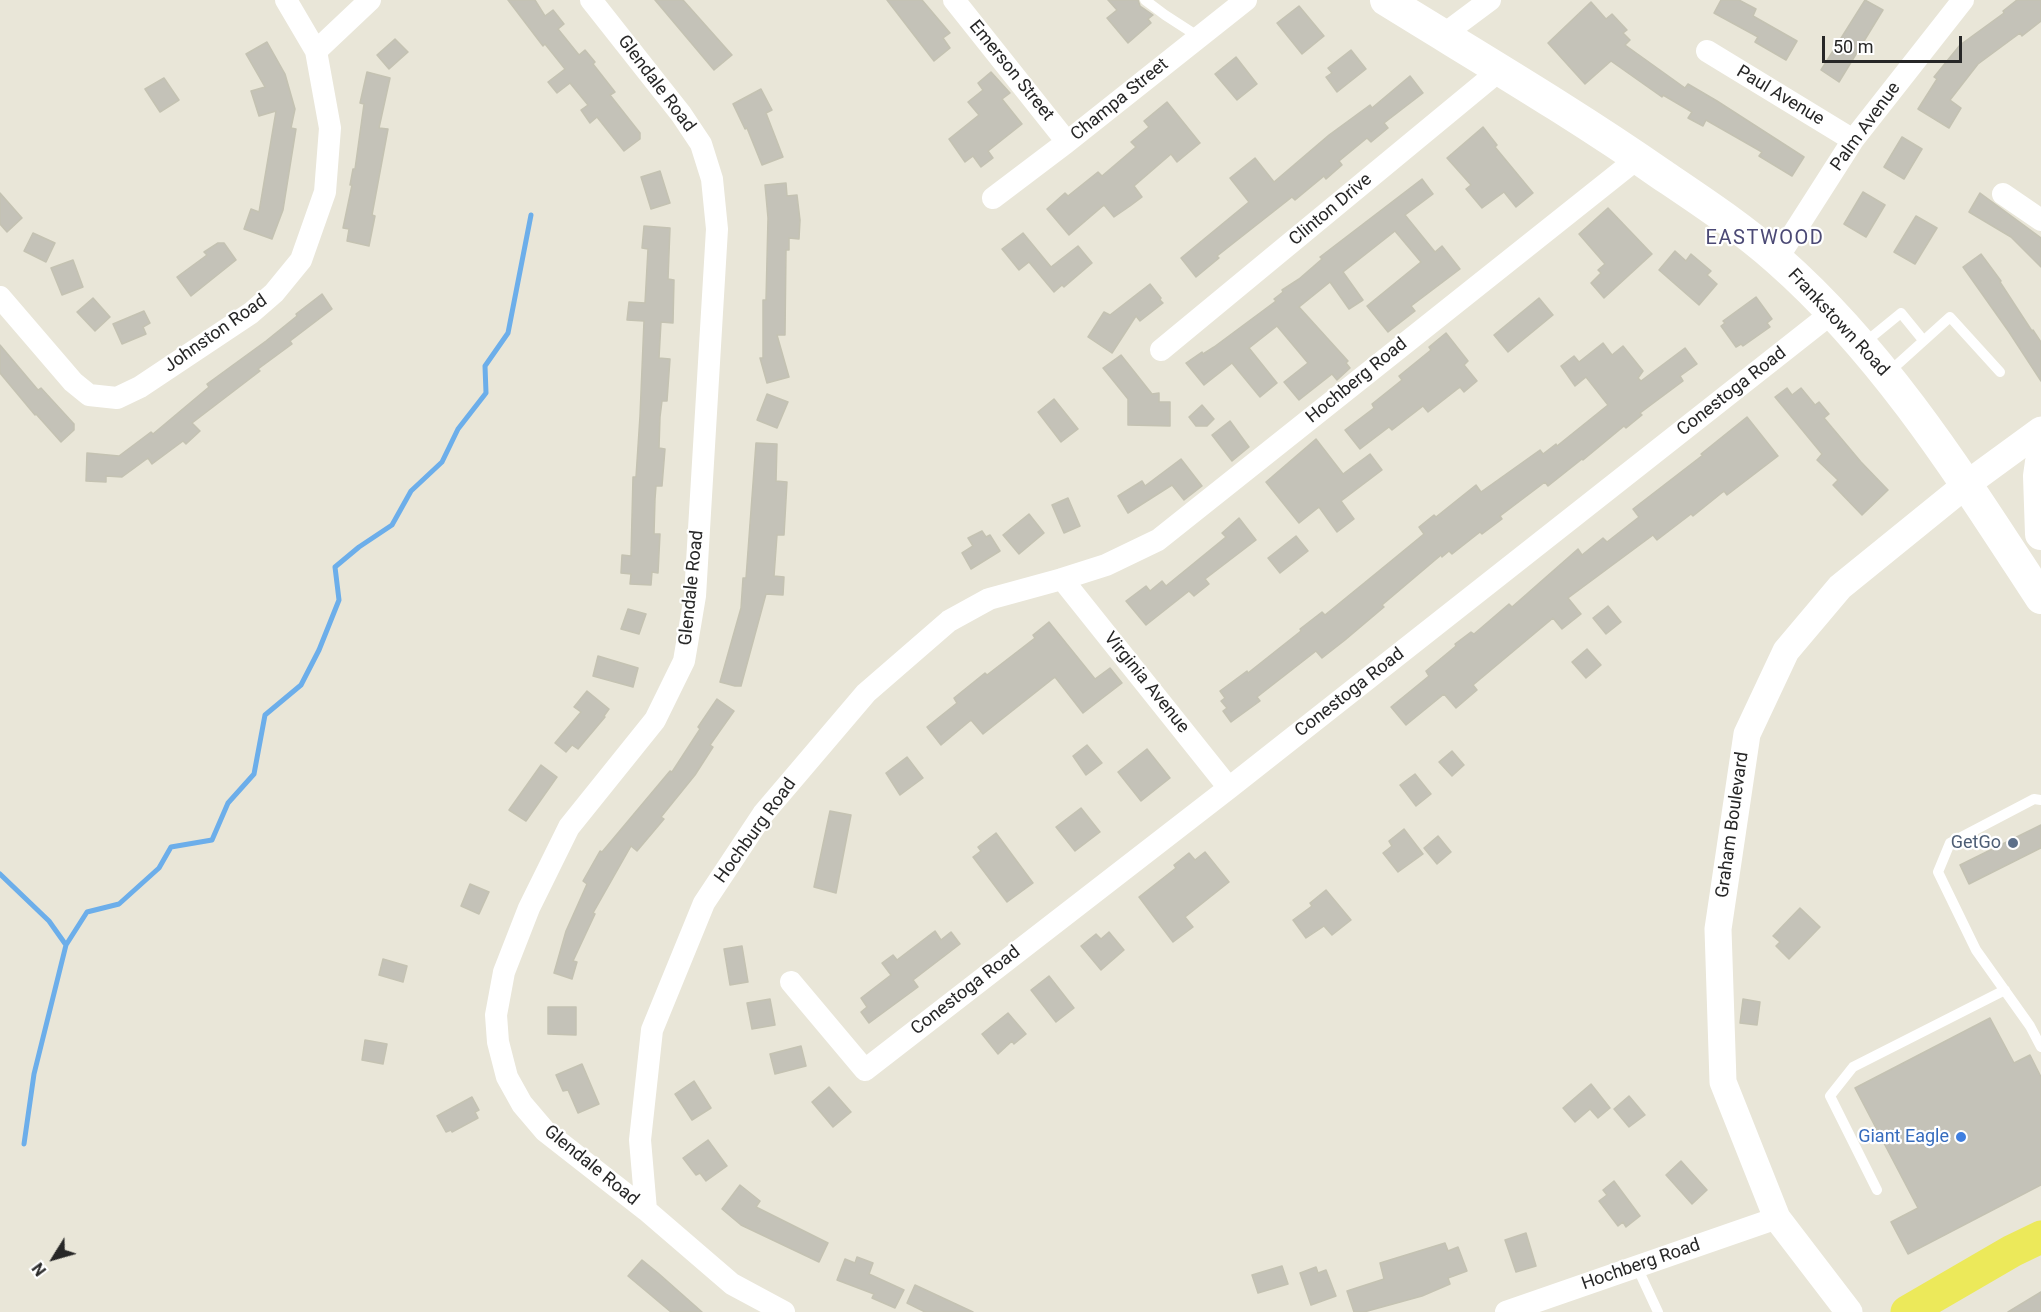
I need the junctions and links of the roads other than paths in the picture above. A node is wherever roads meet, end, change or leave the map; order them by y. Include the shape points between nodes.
1 (286, 0) edge
2 (370, 0) edge
3 (591, 0) edge
4 (954, 0) edge
5 (1145, 0) edge
6 (1246, 0) edge
7 (1386, 0) edge
8 (1490, 0) edge
9 (1963, 0) edge
10 (1443, 35) junction
11 (1199, 37) junction
12 (316, 51) junction
13 (1707, 51) dead end
14 (1500, 70) junction
15 (1853, 140) junction
16 (1067, 142) junction
17 (1638, 158) junction
18 (2003, 194) dead end
19 (993, 198) dead end
20 (2041, 220) edge
21 (1777, 259) junction
22 (0, 297) edge
23 (1833, 312) junction
24 (1923, 340) junction
25 (1862, 345) junction
26 (1161, 350) dead end
27 (2000, 372) dead end
28 (1887, 375) junction
29 (2041, 430) edge
30 (2041, 462) edge
31 (1966, 484) junction
32 (2041, 534) edge
33 (1062, 579) junction
34 (2041, 598) edge
35 (1229, 788) junction
36 (2041, 800) edge
37 (792, 982) dead end
38 (2005, 990) junction
39 (2041, 1047) edge
40 (1877, 1190) dead end
41 (646, 1210) junction
42 (1777, 1218) junction
43 (2041, 1237) edge
44 (1637, 1267) junction
45 (784, 1312) edge
46 (1506, 1312) edge
47 (1658, 1312) edge
48 (1849, 1312) edge
49 (1907, 1312) edge

1 - 12 street, Johnston Road
2 - 12 street
3 - 41 street, Glendale Road via 701,144 712,179 717,228 695,596 684,661 655,720 569,827 529,908 504,972 496,1015 507,1077 522,1104 544,1131
4 - 16 street, Emerson Street
5 - 11 lane
6 - 11 street, Champa Street
7 - 10 main road, Frankstown Road
8 - 10 street
9 - 15 street, Palm Avenue
10 - 14 main road, Frankstown Road
11 - 16 street, Champa Street
12 - 22 street, Johnston Road via 330,128 325,192 301,260 274,293 251,313 140,387 117,398 89,395 73,382
13 - 15 street, Paul Avenue
14 - 17 main road, Frankstown Road
14 - 26 street, Clinton Drive
15 - 21 street, Palm Avenue
16 - 19 street, Champa Street
17 - 21 main road, Frankstown Road
17 - 33 street, Hochberg Road via 1158,540 1106,565
18 - 20 street
21 - 23 main road, Frankstown Road
23 - 25 main road, Frankstown Road
23 - 35 street, Conestoga Road
24 - 25 lane via 1901,314
24 - 27 lane via 1950,317
24 - 28 lane
25 - 28 main road, Frankstown Road
28 - 31 main road, Frankstown Road
29 - 31 street, Graham Boulevard
30 - 32 main road
31 - 34 main road, Frankstown Road
31 - 42 street, Graham Boulevard via 1840,588 1786,651 1747,734 1718,929 1723,1082
33 - 35 street, Virginia Avenue
33 - 41 street, Hochburg Road via 989,599 949,621 866,693 764,814 704,903 652,1030 640,1140
35 - 37 street, Conestoga Road via 865,1070
36 - 38 lane via 2034,799 1950,843 1938,872 1976,950
38 - 39 lane
38 - 40 lane via 1853,1067 1830,1096
41 - 45 street via 732,1284
42 - 44 street, Hochberg Road
42 - 48 street, Graham Boulevard
43 - 49 main road
44 - 46 street, Hochberg Road
44 - 47 lane

